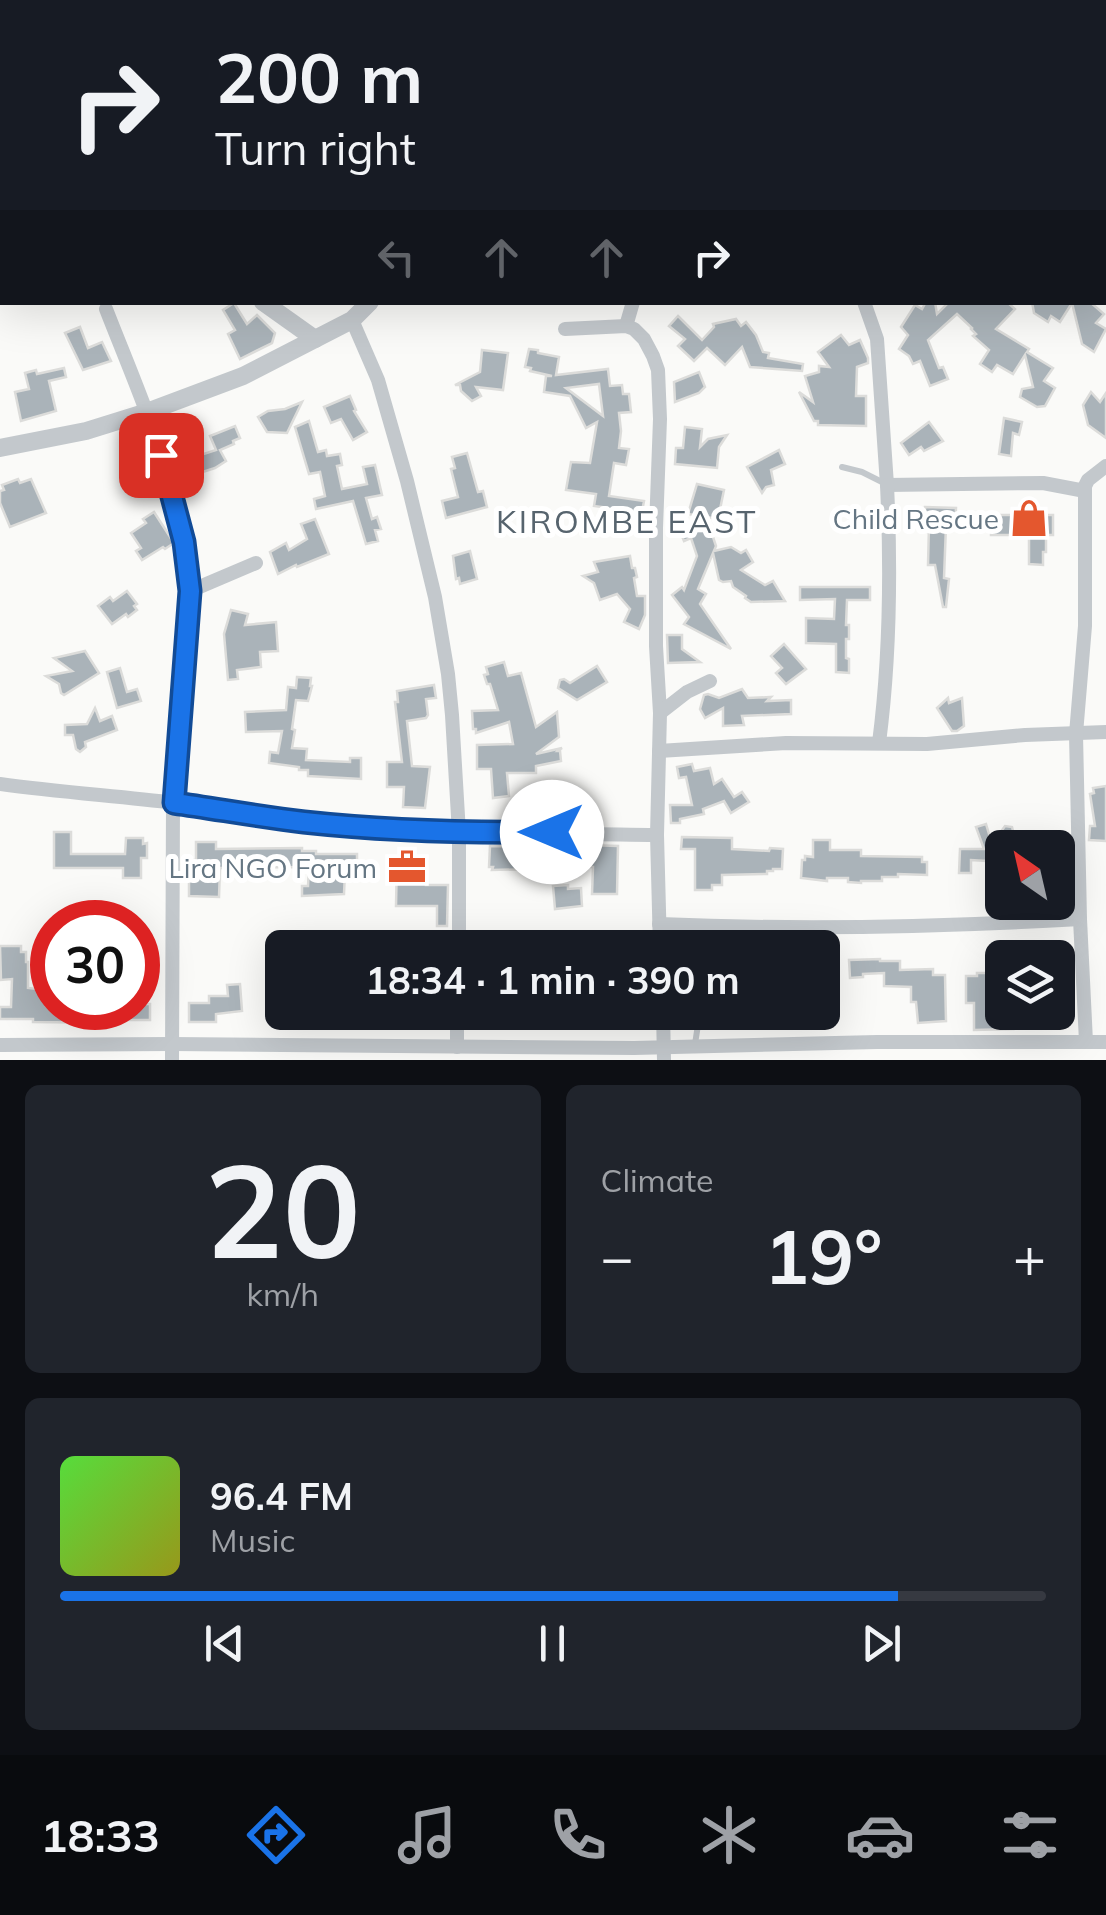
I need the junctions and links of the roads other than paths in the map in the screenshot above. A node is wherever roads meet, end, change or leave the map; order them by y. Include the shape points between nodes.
1 (267, 305) edge
2 (367, 305) edge
3 (632, 305) edge
4 (865, 305) edge
5 (106, 309) dead end
6 (352, 320) junction
7 (626, 326) junction
8 (565, 330) dead end
9 (315, 339) junction
10 (147, 412) junction
11 (0, 448) edge
12 (842, 466) dead end
13 (1106, 466) edge
14 (887, 485) junction
15 (1085, 491) junction
16 (256, 563) dead end
17 (190, 591) junction
18 (710, 680) dead end
19 (660, 713) junction
20 (1106, 732) edge
21 (1076, 734) junction
22 (879, 742) junction
23 (659, 751) junction
24 (0, 784) edge
25 (174, 803) junction
26 (459, 832) junction
27 (656, 834) junction
28 (1080, 919) junction
29 (660, 924) junction
30 (459, 930) edge
31 (660, 930) edge
32 (457, 1030) edge
33 (697, 1030) edge
34 (1086, 1042) junction
35 (1106, 1042) edge
36 (172, 1044) junction
37 (0, 1045) edge
38 (694, 1046) junction
39 (457, 1047) junction
40 (387, 1053) edge
41 (664, 1053) edge
42 (172, 1060) edge

1 - 9 street
2 - 6 street
3 - 7 street
4 - 14 street via 877,338
5 - 10 street
6 - 9 street
6 - 26 street via 378,380 427,557 448,674
7 - 8 street
7 - 19 street via 644,339 658,370
9 - 10 street via 243,376
10 - 11 street
10 - 17 street via 176,506
12 - 14 lane
13 - 15 street
14 - 15 street via 1043,483
14 - 22 street
15 - 21 street
16 - 17 street
17 - 25 street
18 - 19 street
19 - 23 street
20 - 21 street
21 - 22 street
21 - 28 street
22 - 23 street
23 - 27 street
24 - 25 street
25 - 26 street via 304,822
25 - 36 street
26 - 27 street
26 - 30 street
27 - 29 street
28 - 29 street
28 - 34 street
29 - 31 street
32 - 39 street
33 - 38 lane
34 - 35 street
34 - 38 street
36 - 37 street
36 - 40 street
36 - 42 street
38 - 41 street
39 - 40 street
39 - 41 street

